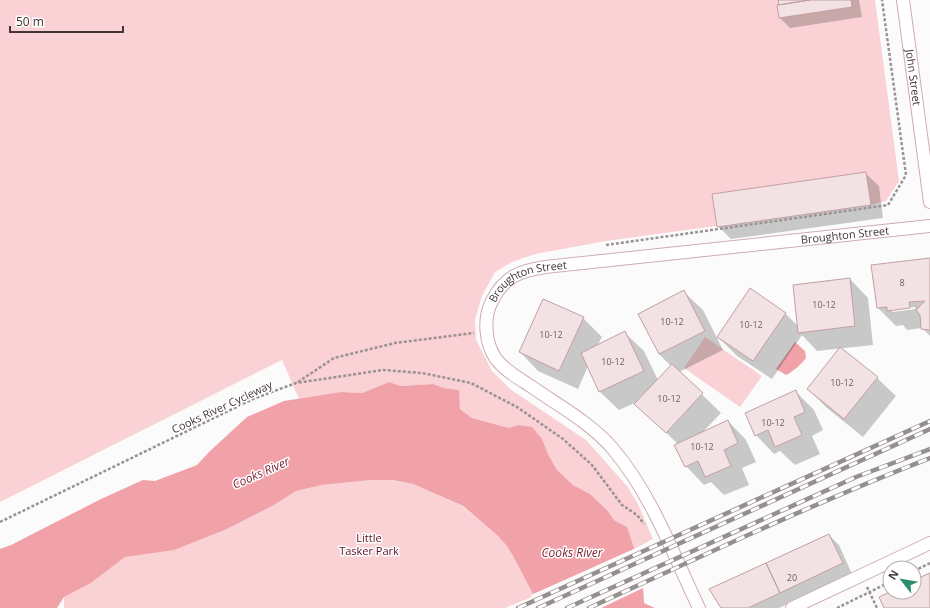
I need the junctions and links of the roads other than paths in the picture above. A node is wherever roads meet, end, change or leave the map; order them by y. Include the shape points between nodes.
1 (903, 0) edge
2 (930, 202) edge
3 (930, 226) edge
4 (930, 543) edge
5 (699, 608) edge
6 (792, 608) edge

1 - 2 street, John Street
3 - 5 street, Broughton Street via 533,269 522,272 502,284 490,305 486,330 496,359 601,436 620,458 660,524
4 - 6 street

